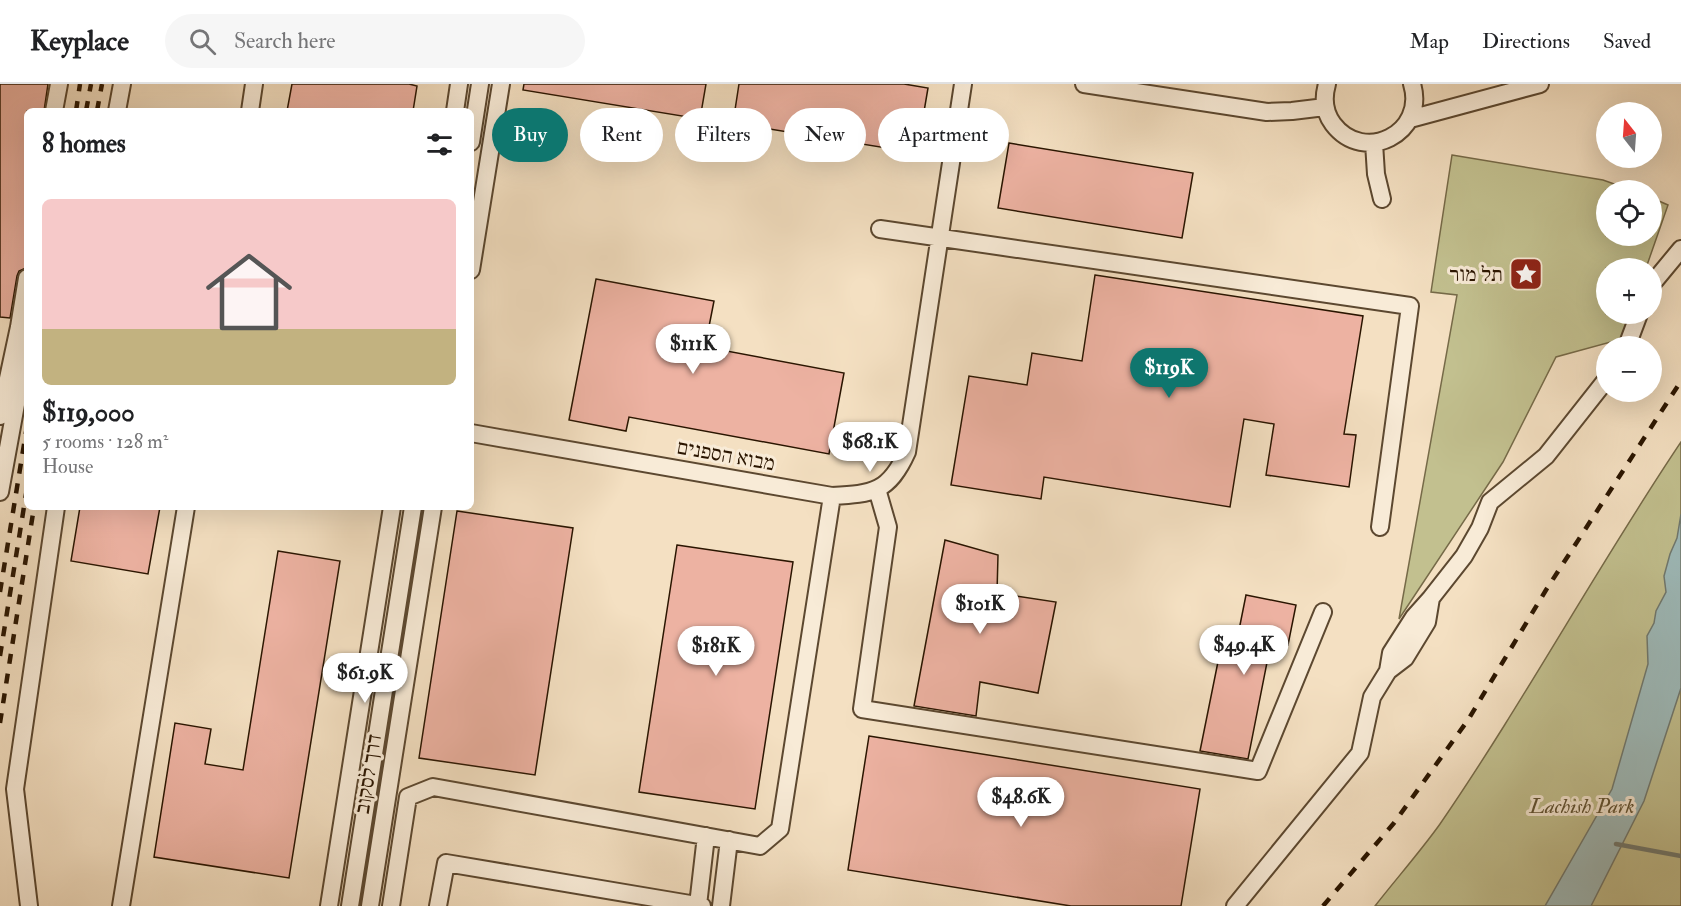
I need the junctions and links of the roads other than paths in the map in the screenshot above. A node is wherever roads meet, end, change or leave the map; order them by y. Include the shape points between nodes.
1 (59, 84) edge
2 (67, 84) edge
3 (122, 84) edge
4 (254, 84) edge
5 (459, 84) edge
6 (480, 84) edge
7 (501, 84) edge
8 (963, 84) edge
9 (1084, 84) edge
10 (1327, 84) edge
11 (1412, 84) edge
12 (1540, 84) edge
13 (1325, 107) junction
14 (55, 108) edge
15 (63, 108) edge
16 (118, 108) edge
17 (250, 108) edge
18 (455, 108) edge
19 (1410, 119) junction
20 (474, 123) edge
21 (1374, 143) junction
22 (1382, 199) dead end
23 (880, 229) dead end
24 (939, 238) junction
25 (1681, 249) edge
26 (474, 251) edge
27 (1662, 272) edge
28 (24, 301) edge
29 (16, 361) edge
30 (1596, 393) edge
31 (0, 416) edge
32 (474, 434) edge
33 (877, 489) junction
34 (0, 492) edge
35 (832, 496) junction
36 (57, 510) edge
37 (186, 510) edge
38 (392, 510) edge
39 (413, 510) edge
40 (434, 510) edge
41 (1380, 527) dead end
42 (1323, 612) dead end
43 (706, 836) junction
44 (729, 840) junction
45 (29, 906) edge
46 (121, 906) edge
47 (329, 906) edge
48 (350, 906) edge
49 (370, 906) edge
50 (391, 906) edge
51 (438, 906) edge
52 (700, 906) edge
53 (721, 906) edge
54 (1235, 906) edge

1 - 14 street
2 - 15 street
3 - 16 street
4 - 17 street
5 - 18 street
6 - 20 street
7 - 26 street
8 - 24 street
9 - 13 street via 1267,112
10 - 13 street
11 - 19 street via 1414,106
12 - 19 street
13 - 21 street via 1333,124 1348,138
19 - 21 street via 1395,135
21 - 22 street
23 - 24 street
24 - 33 street via 907,452 891,480
24 - 41 street via 1410,306
25 - 27 street
28 - 29 street
29 - 31 street
29 - 34 street
30 - 54 street via 1546,456 1490,502 1464,556 1431,598 1427,622 1405,658 1388,671 1372,697 1360,753
32 - 35 street, מבוא הספנים
33 - 35 street, מבוא הספנים
33 - 42 street via 888,527 862,709 1258,771
35 - 44 street via 780,829 760,846
36 - 45 street via 15,789
37 - 46 street
38 - 47 street
39 - 48 street, דרך לסקוב
40 - 49 street, דרך לסקוב
43 - 44 street
43 - 50 street via 433,787 408,797
43 - 52 street
44 - 53 street
51 - 52 street via 446,863

